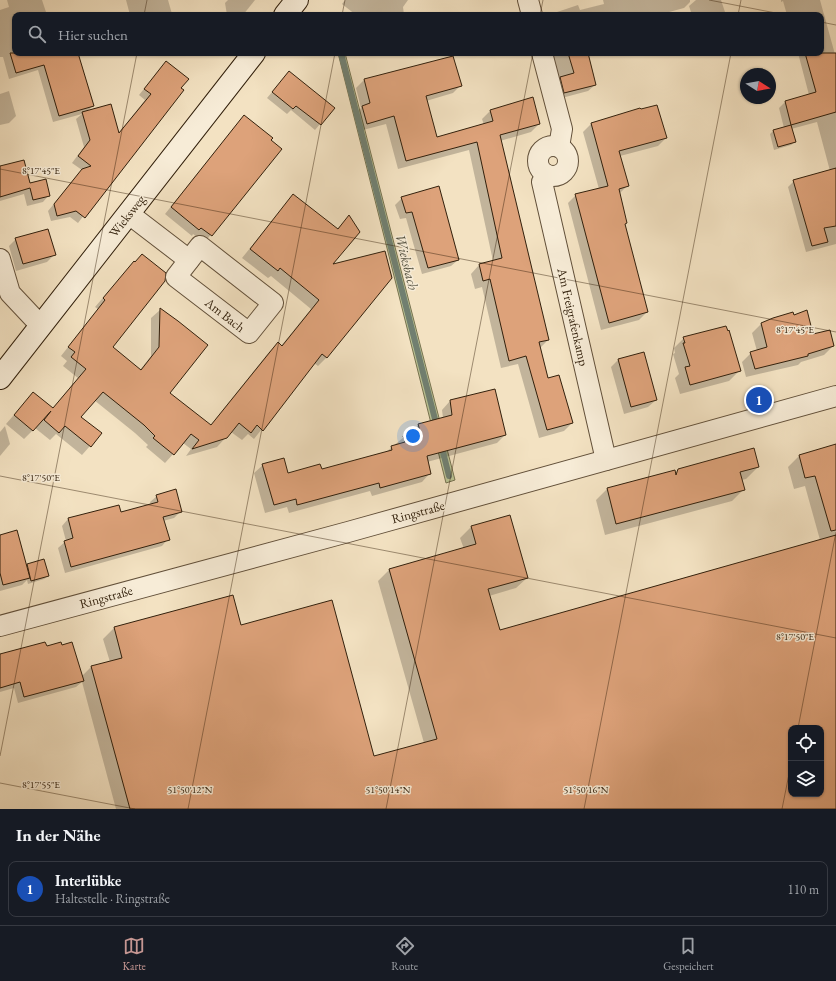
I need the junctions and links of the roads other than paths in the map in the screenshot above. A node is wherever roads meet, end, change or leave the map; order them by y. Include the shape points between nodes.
1 (297, 0) edge
2 (528, 0) edge
3 (287, 12) edge
4 (531, 12) edge
5 (252, 56) edge
6 (543, 56) edge
7 (129, 214) junction
8 (0, 259) edge
9 (189, 260) junction
10 (41, 326) junction
11 (0, 378) edge
12 (836, 396) edge
13 (606, 460) junction
14 (0, 626) edge

1 - 3 street
2 - 4 street
5 - 7 street, Wieksweg
6 - 13 street, Am Freigrafenkamp via 562,129 559,147 552,145 540,151 538,165 546,175 542,182
7 - 9 street
7 - 10 street, Wieksweg
8 - 10 street via 10,293
9 - 9 street, Am Bach via 200,246 273,303 249,333 176,277
10 - 11 street, Wieksweg
12 - 13 street, Ringstraße
13 - 14 street, Ringstraße

